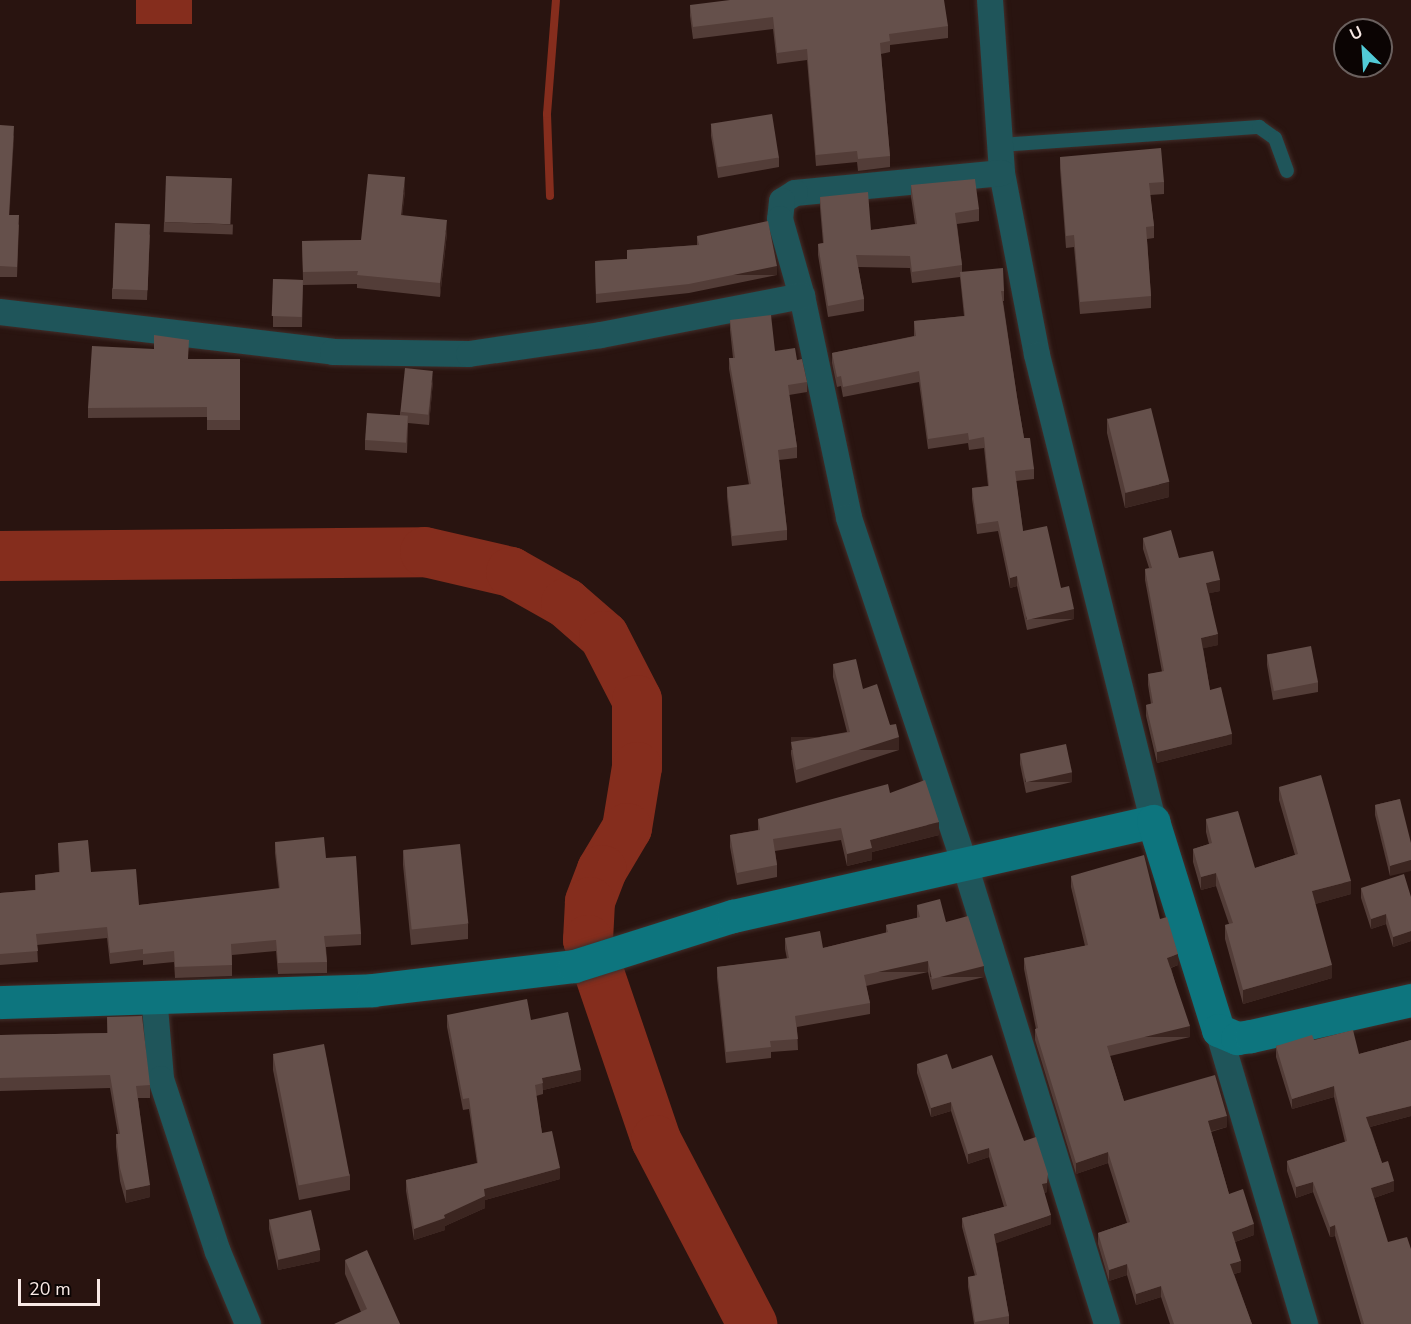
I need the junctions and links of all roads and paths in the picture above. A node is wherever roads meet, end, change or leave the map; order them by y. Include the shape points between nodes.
1 (990, 0) edge
2 (1000, 145) junction
3 (1287, 171) dead end
4 (1002, 173) junction
5 (802, 296) junction
6 (0, 312) edge
7 (1153, 821) junction
8 (964, 862) junction
9 (154, 995) junction
10 (1411, 1000) edge
11 (0, 1002) edge
12 (1218, 1030) junction
13 (248, 1324) edge
14 (1107, 1324) edge
15 (1305, 1324) edge

1 - 2 street
2 - 3 lane via 1258,127 1275,138
2 - 4 street
4 - 5 street via 787,195 782,201 780,219
4 - 7 street via 1037,355
5 - 6 street via 601,335 470,354 333,352
5 - 8 street via 849,518
7 - 8 street
7 - 12 street
8 - 9 street via 733,916 574,966 373,990
8 - 14 street
9 - 11 street
9 - 13 street via 161,1079 218,1252
10 - 12 street via 1251,1036 1237,1038
12 - 15 street

